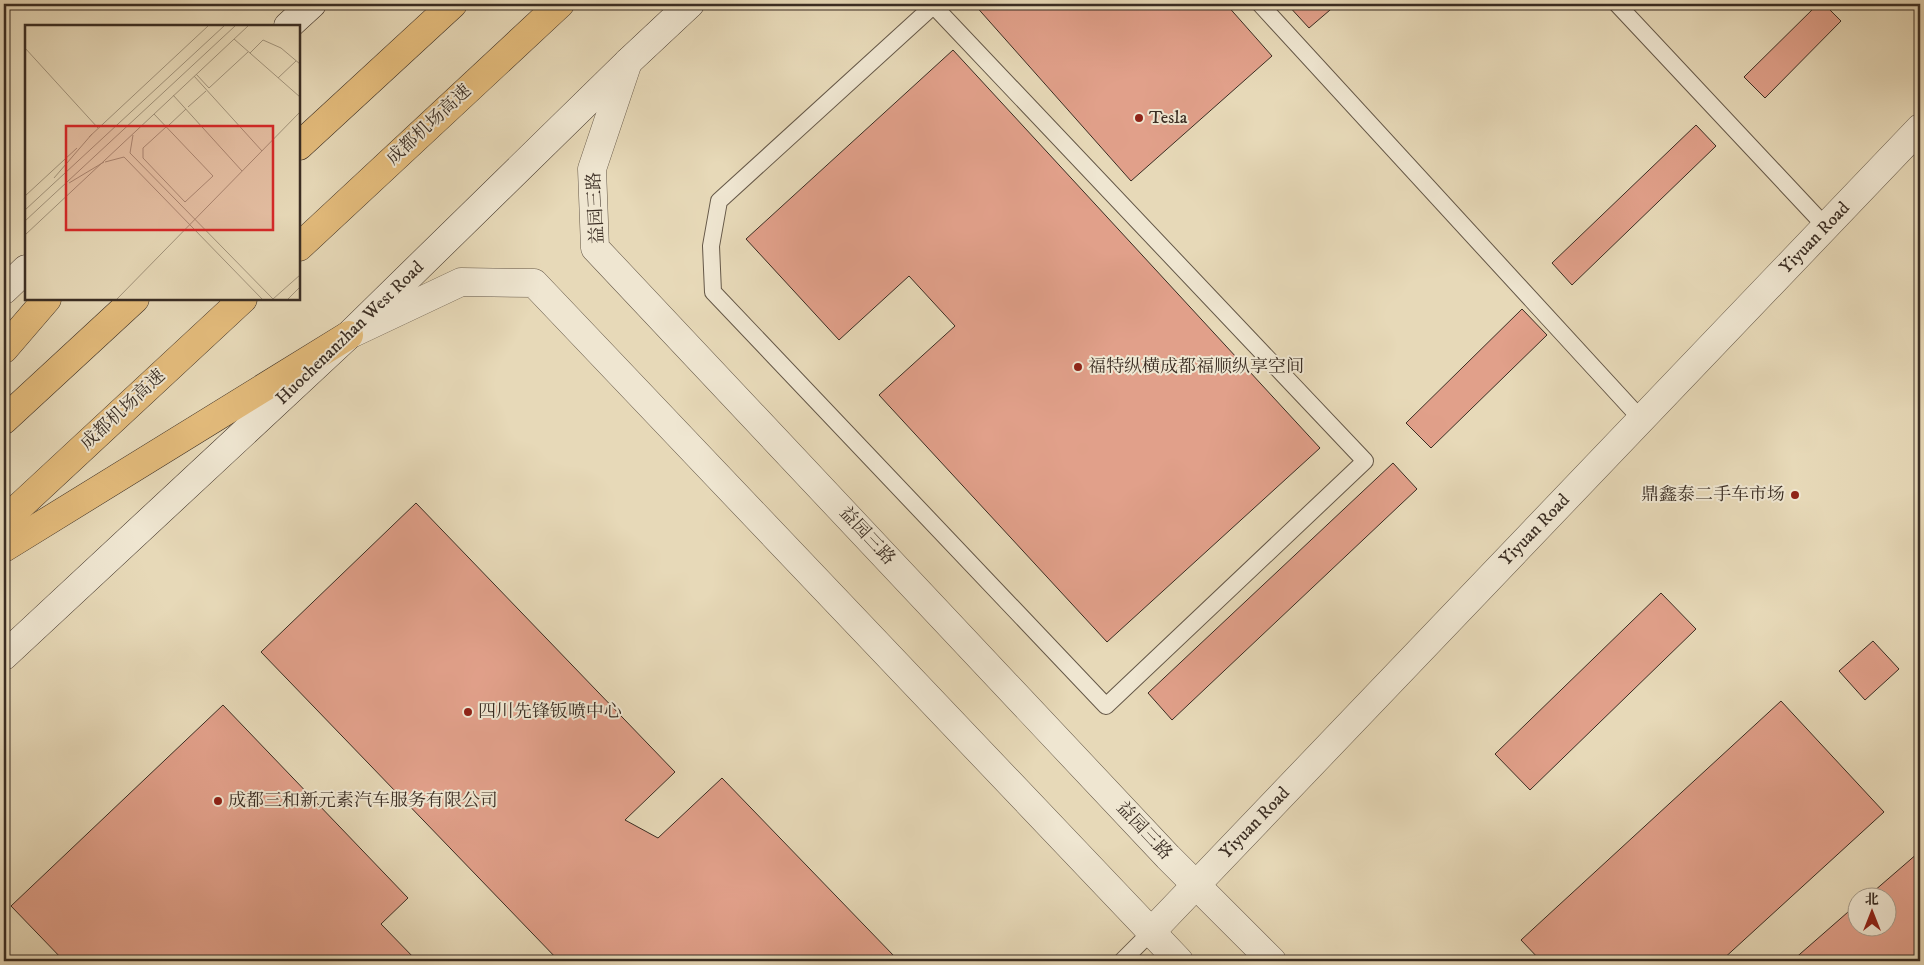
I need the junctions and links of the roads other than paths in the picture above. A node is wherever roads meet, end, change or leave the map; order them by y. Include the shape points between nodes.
1 (453, 4) edge
2 (560, 4) edge
3 (690, 4) edge
4 (1260, 4) edge
5 (1617, 4) edge
6 (933, 5) edge
7 (628, 62) junction
8 (1920, 128) edge
9 (300, 145) edge
10 (1826, 227) junction
11 (300, 246) edge
12 (25, 270) edge
13 (4, 290) edge
14 (46, 300) edge
15 (133, 300) edge
16 (242, 300) edge
17 (350, 335) junction
18 (4, 349) edge
19 (1641, 419) junction
20 (4, 420) edge
21 (4, 521) edge
22 (4, 548) edge
23 (4, 656) edge
24 (1196, 885) junction
25 (1150, 933) junction
26 (1122, 961) edge
27 (1179, 961) edge
28 (1272, 961) edge

1 - 9 highway
2 - 11 highway, 成都机场高速
3 - 7 street, Huochenanzhan West Road
4 - 19 lane
5 - 10 lane
6 - 6 lane via 1365,461 1106,706 713,292 710,246 719,201
7 - 17 street, Huochenanzhan West Road
7 - 24 street, 益园三路 via 592,169 595,248
8 - 10 street, Yiyuan Road
10 - 19 street, Yiyuan Road
12 - 13 street
14 - 18 highway
15 - 20 highway
16 - 21 highway, 成都机场高速
17 - 22 highway
17 - 23 street, Huochenanzhan West Road
17 - 25 street via 461,282 534,283
19 - 24 street, Yiyuan Road
24 - 25 street, Yiyuan Road
24 - 28 street, 益园三路
25 - 26 lane
25 - 27 street

